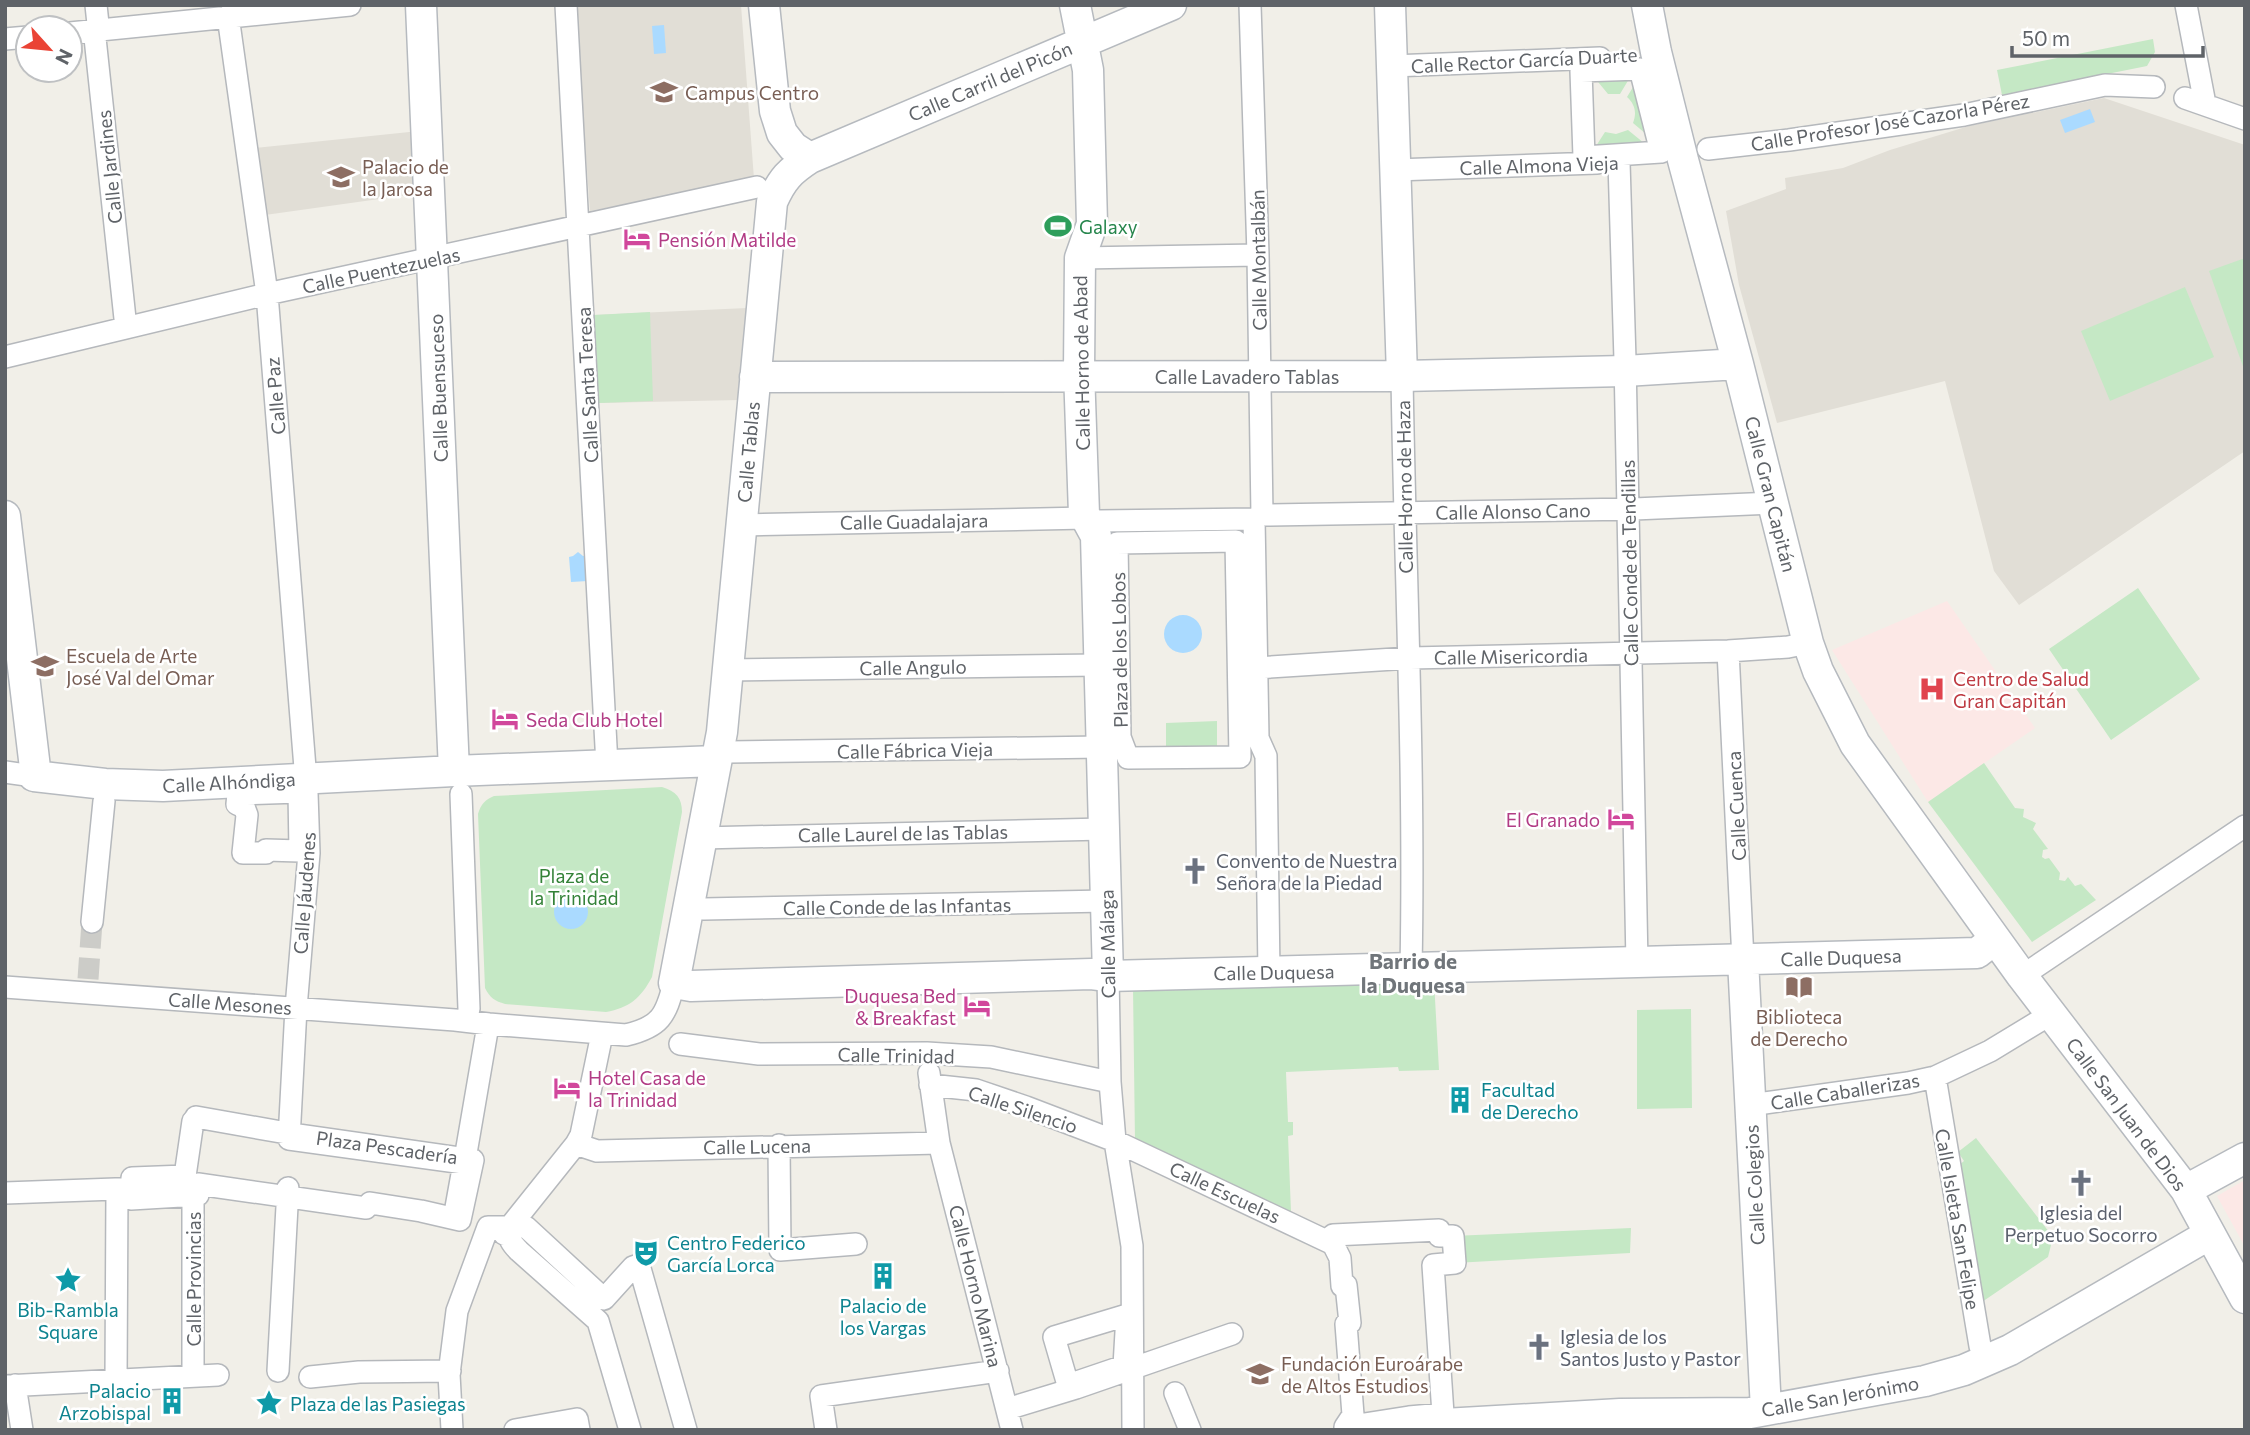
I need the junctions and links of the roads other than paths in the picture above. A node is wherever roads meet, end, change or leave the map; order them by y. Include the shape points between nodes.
1 (96, 5) edge
2 (350, 5) edge
3 (421, 5) edge
4 (566, 5) edge
5 (764, 5) edge
6 (1075, 5) edge
7 (1171, 5) edge
8 (1250, 5) edge
9 (1390, 5) edge
10 (1647, 5) edge
11 (2186, 5) edge
12 (305, 7) edge
13 (228, 16) junction
14 (97, 30) junction
15 (84, 31) edge
16 (1082, 43) junction
17 (1648, 60) junction
18 (1392, 66) junction
19 (1577, 68) dead end
20 (2154, 87) dead end
21 (2185, 98) dead end
22 (2205, 104) junction
23 (2245, 118) edge
24 (1696, 154) junction
25 (810, 158) junction
26 (1580, 161) dead end
27 (1619, 162) junction
28 (1395, 170) junction
29 (757, 187) dead end
30 (579, 226) junction
31 (1258, 255) junction
32 (1080, 258) junction
33 (433, 259) junction
34 (267, 294) junction
35 (126, 328) junction
36 (5, 357) edge
37 (1738, 364) junction
38 (1625, 371) junction
39 (1260, 376) junction
40 (1402, 376) junction
41 (755, 377) junction
42 (1079, 377) junction
43 (1773, 503) junction
44 (1628, 509) junction
45 (1404, 513) junction
46 (5, 516) edge
47 (1258, 517) junction
48 (1088, 523) junction
49 (742, 525) junction
50 (1236, 541) joint
51 (1808, 643) junction
52 (1728, 651) junction
53 (1630, 653) junction
54 (1410, 658) junction
55 (1099, 665) junction
56 (15, 667) edge
57 (1256, 668) junction
58 (728, 670) junction
59 (1101, 747) junction
60 (722, 757) junction
61 (607, 765) junction
62 (20, 774) edge
63 (306, 779) junction
64 (458, 783) junction
65 (104, 801) dead end
66 (2245, 826) edge
67 (1104, 829) junction
68 (701, 838) junction
69 (1106, 901) junction
70 (688, 907) junction
71 (92, 922) tunnel mouth
72 (1995, 939) junction
73 (1743, 960) junction
74 (1637, 963) junction
75 (1411, 968) junction
76 (1269, 973) junction
77 (1108, 976) junction
78 (2022, 976) junction
79 (674, 983) junction
80 (5, 987) edge
81 (296, 1008) junction
82 (462, 1014) junction
83 (2051, 1014) junction
84 (487, 1031) dead end
85 (602, 1034) junction
86 (680, 1044) dead end
87 (927, 1053) junction
88 (1934, 1077) junction
89 (1110, 1082) junction
90 (930, 1085) junction
91 (1749, 1105) junction
92 (289, 1133) junction
93 (1115, 1141) junction
94 (939, 1143) junction
95 (576, 1144) junction
96 (779, 1145) junction
97 (2245, 1158) edge
98 (465, 1159) junction
99 (124, 1189) junction
100 (191, 1189) junction
101 (2186, 1190) junction
102 (288, 1192) junction
103 (5, 1193) edge
104 (458, 1213) junction
105 (509, 1228) junction
106 (2210, 1234) junction
107 (856, 1244) dead end
108 (1333, 1244) junction
109 (2245, 1298) edge
110 (1232, 1334) dead end
111 (1986, 1360) junction
112 (1132, 1368) junction
113 (278, 1371) dead end
114 (450, 1371) junction
115 (998, 1371) junction
116 (193, 1375) junction
117 (218, 1375) dead end
118 (310, 1377) dead end
119 (124, 1380) junction
120 (12, 1388) edge
121 (1175, 1393) dead end
122 (1007, 1409) junction
123 (1756, 1418) edge
124 (22, 1430) edge
125 (452, 1430) edge
126 (461, 1430) edge
127 (516, 1430) edge
128 (579, 1430) edge
129 (630, 1430) edge
130 (686, 1430) edge
131 (826, 1430) edge
132 (1012, 1430) edge
133 (1133, 1430) edge
134 (1190, 1430) edge
135 (1392, 1430) edge

1 - 14 street, Calle Jardines
2 - 12 street
3 - 33 street, Calle Buensuceso
4 - 30 street, Calle Santa Teresa
5 - 25 street via 775,111 782,134
6 - 16 street, Calle Horno de Abad
7 - 16 street, Calle Carril del Picón
8 - 31 street, Calle Montalbán
9 - 18 street, Calle Horno de Haza
10 - 17 street, Calle Gran Capitán
11 - 22 street
12 - 13 street
13 - 14 street
13 - 34 street, Calle Paz
14 - 15 street
14 - 35 street, Calle Jardines
16 - 25 street, Calle Carril del Picón
16 - 32 street, Calle Horno de Abad via 1088,70 1092,224
17 - 17 street via 1661,152 1584,157 1581,71
17 - 18 street, Calle Rector García Duarte via 1641,55
17 - 24 street, Calle Gran Capitán
18 - 28 street, Calle Horno de Haza
19 - 26 street
20 - 24 street, Calle Profesor José Cazorla Pérez via 2105,85 1964,115
21 - 22 street
22 - 23 street
24 - 27 street, Calle Almona Vieja
24 - 37 street, Calle Gran Capitán
25 - 41 street, Calle Tablas via 791,170 772,202
27 - 28 street, Calle Almona Vieja
27 - 38 street, Calle Conde de Tendillas
28 - 40 street, Calle Horno de Haza
29 - 30 street, Calle Puentezuelas
30 - 33 street, Calle Puentezuelas
30 - 61 street, Calle Santa Teresa
31 - 32 street
31 - 39 street, Calle Montalbán
32 - 42 street, Calle Horno de Abad
33 - 34 street, Calle Puentezuelas
33 - 64 street, Calle Buensuceso
34 - 35 street, Calle Puentezuelas
34 - 63 street, Calle Paz
35 - 36 street, Calle Puentezuelas
37 - 38 street, Calle Lavadero Tablas
37 - 43 street, Calle Gran Capitán
38 - 40 street, Calle Lavadero Tablas
38 - 44 street, Calle Conde de Tendillas
39 - 40 street, Calle Lavadero Tablas
39 - 42 street, Calle Lavadero Tablas
39 - 47 street, Calle Montalbán
40 - 45 street, Calle Horno de Haza
41 - 42 street, Calle Lavadero Tablas
41 - 49 street, Calle Tablas
42 - 48 street, Calle Horno de Abad
43 - 44 street, Calle Alonso Cano
43 - 51 street, Calle Gran Capitán
44 - 45 street, Calle Alonso Cano
44 - 53 street, Calle Conde de Tendillas
45 - 47 street, Calle Alonso Cano
45 - 54 street, Calle Horno de Haza
46 - 56 street
47 - 48 street
47 - 57 street
48 - 49 street, Calle Guadalajara
48 - 55 street, Plaza de los Lobos via 1096,536
49 - 58 street, Calle Tablas
50 - 50 street, Plaza de los Lobos via 1117,543 1120,737 1128,758 1240,757
51 - 52 street, Calle Misericordia
51 - 72 street, Calle Gran Capitán via 1855,744
52 - 53 street, Calle Misericordia
52 - 73 street, Calle Cuenca
53 - 54 street, Calle Misericordia
53 - 74 street, Calle Conde de Tendillas
54 - 57 street, Calle Misericordia
54 - 75 street, Calle Horno de Haza
55 - 58 street, Calle Angulo
55 - 59 street, Plaza de los Lobos
56 - 62 street via 35,768
57 - 76 street via 1258,738 1266,756
58 - 60 street, Calle Tablas
59 - 60 street, Calle Fábrica Vieja
59 - 67 street, Calle Málaga
60 - 61 street
60 - 68 street
61 - 64 street
62 - 63 street, Calle Alhóndiga via 163,786
63 - 64 street, Calle Alhóndiga
63 - 81 street, Calle Jáudenes via 309,853
64 - 82 street
65 - 71 street
66 - 78 street
67 - 68 street, Calle Laurel de las Tablas
67 - 69 street, Calle Málaga
68 - 70 street
69 - 70 street, Calle Conde de las Infantas
69 - 77 street, Calle Málaga
70 - 79 street
72 - 73 street, Calle Duquesa via 1977,953
72 - 78 street, Calle San Juan de Dios
73 - 74 street, Calle Duquesa
73 - 91 street, Calle Colegios
74 - 75 street, Calle Duquesa
75 - 76 street, Calle Duquesa
76 - 77 street, Calle Duquesa
77 - 79 street, Calle Duquesa
77 - 89 street, Calle Málaga
78 - 83 street, Calle San Juan de Dios
79 - 85 street via 657,1024 626,1035
80 - 81 street, Calle Mesones via 88,986
81 - 82 street, Calle Mesones
81 - 92 street, Calle Jáudenes
82 - 85 street via 489,1024
83 - 88 street, Calle Caballerizas via 1990,1051
83 - 101 street, Calle San Juan de Dios
84 - 98 street
85 - 95 street
86 - 87 street, Calle Trinidad via 759,1054
87 - 89 street, Calle Trinidad via 991,1057
87 - 90 street, Calle Horno Marina
88 - 91 street, Calle Caballerizas
88 - 111 street, Calle Isleta San Felipe
89 - 93 street, Calle Málaga
90 - 93 street, Calle Silencio via 975,1090
90 - 94 street, Calle Horno Marina
91 - 123 street, Calle Colegios
92 - 98 street, Plaza Pescadería
92 - 99 street, Plaza Pescadería via 196,1117 186,1176 132,1178
92 - 104 street, Plaza Pescadería via 289,1139 464,1163
93 - 108 street, Calle Escuelas
93 - 112 street, Calle Málaga via 1132,1246
94 - 96 street, Calle Lucena
94 - 115 street, Calle Horno Marina
95 - 96 street, Calle Lucena via 597,1152
95 - 105 street
96 - 107 street via 780,1250
97 - 101 street
98 - 104 street, Plaza Pescadería via 473,1160
99 - 100 street via 131,1199
99 - 103 street
99 - 119 street
100 - 102 street via 198,1195 198,1184
100 - 116 street, Calle Provincias
101 - 106 street, Calle San Juan de Dios
102 - 104 street via 460,1220
102 - 113 street
104 - 105 street
105 - 114 street via 488,1227 457,1311
105 - 126 street via 498,1241 467,1312 458,1371
105 - 129 street via 512,1244 598,1321
105 - 130 street via 526,1227 604,1299 639,1265
106 - 109 street, Calle San Juan de Dios
106 - 111 street, Calle San Jerónimo
108 - 108 street via 1340,1258 1342,1286 1346,1285 1350,1323 1346,1324 1353,1415 1345,1427 1443,1414 1433,1265 1455,1263 1453,1236 1439,1236 1439,1230 1333,1235
110 - 112 street
111 - 123 street, Calle San Jerónimo via 1925,1381
112 - 122 street
112 - 133 street, Calle Málaga
114 - 118 street
114 - 125 street
115 - 122 street, Calle Horno Marina
115 - 131 street via 821,1396
116 - 117 street
116 - 119 street
119 - 120 street
120 - 124 street
121 - 134 street
122 - 132 street, Calle Horno Marina
123 - 135 street, Calle San Jerónimo via 1620,1414
127 - 128 street via 577,1419

